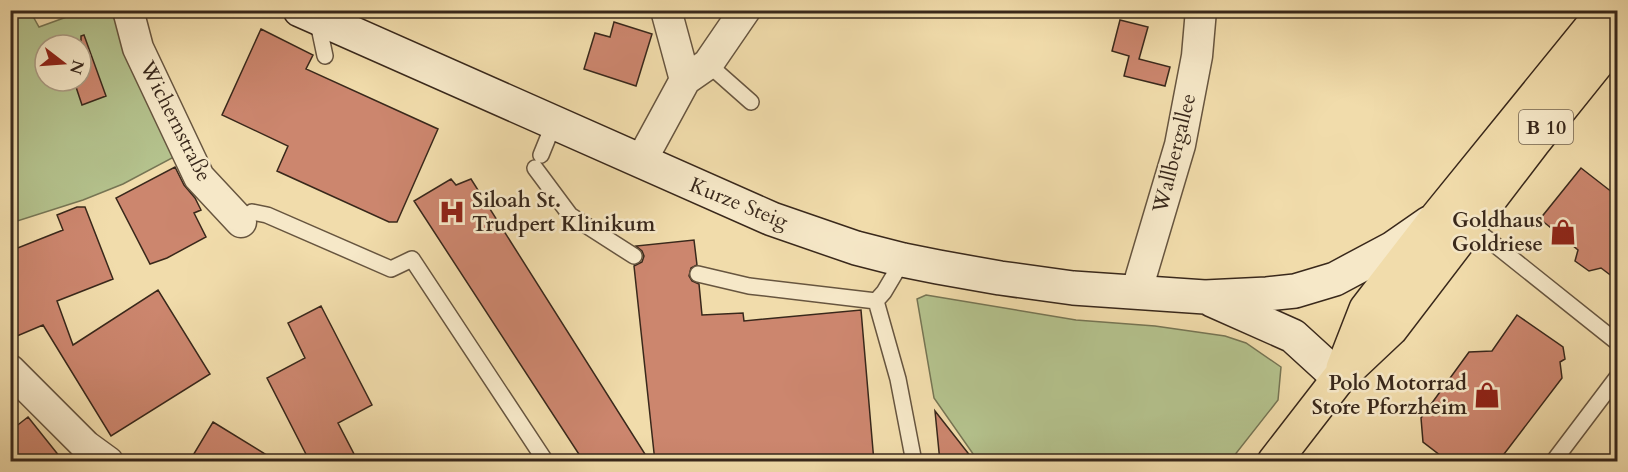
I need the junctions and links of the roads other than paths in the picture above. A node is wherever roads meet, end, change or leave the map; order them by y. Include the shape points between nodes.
1 (128, 10) edge
2 (666, 10) edge
3 (745, 10) edge
4 (1605, 10) edge
5 (1201, 11) edge
6 (1211, 11) edge
7 (309, 14) edge
8 (1617, 37) edge
9 (325, 56) dead end
10 (697, 72) junction
11 (751, 102) dead end
12 (554, 123) junction
13 (641, 161) junction
14 (1437, 217) junction
15 (241, 222) joint
16 (1471, 227) junction
17 (633, 256) dead end
18 (903, 260) junction
19 (698, 274) dead end
20 (1136, 293) junction
21 (1267, 294) junction
22 (1205, 297) junction
23 (876, 300) junction
24 (1617, 343) edge
25 (10, 370) edge
26 (1617, 376) edge
27 (1339, 378) junction
28 (108, 462) edge
29 (546, 462) edge
30 (914, 462) edge
31 (1274, 462) edge
32 (1553, 462) edge

1 - 15 street, Wichernstraße via 138,48 200,177
2 - 10 street
3 - 10 street
4 - 14 main road, B 10
5 - 6 lane
5 - 20 street, Wallbergallee via 1197,56 1180,145
7 - 9 lane
7 - 12 main road, Kurze Steig
8 - 16 main road, B 10
10 - 11 lane
10 - 13 street
12 - 13 main road, Kurze Steig
12 - 17 lane via 538,161 570,215
13 - 18 main road, Kurze Steig via 772,219
14 - 21 main road, Kurze Steig via 1393,249 1335,279 1295,291
14 - 27 main road, B 10 via 1366,309
15 - 29 lane via 252,212 267,215 391,269 412,259
16 - 24 lane
16 - 27 main road, B 10 via 1391,329
18 - 20 main road, Kurze Steig via 1000,278
18 - 23 lane
19 - 23 lane via 749,286
20 - 22 main road, Kurze Steig
21 - 22 main road, Kurze Steig
21 - 27 main road via 1310,322
22 - 27 main road, Kurze Steig via 1293,336
23 - 30 lane via 898,379
25 - 28 street via 86,446
26 - 32 lane
27 - 31 main road, B 10

